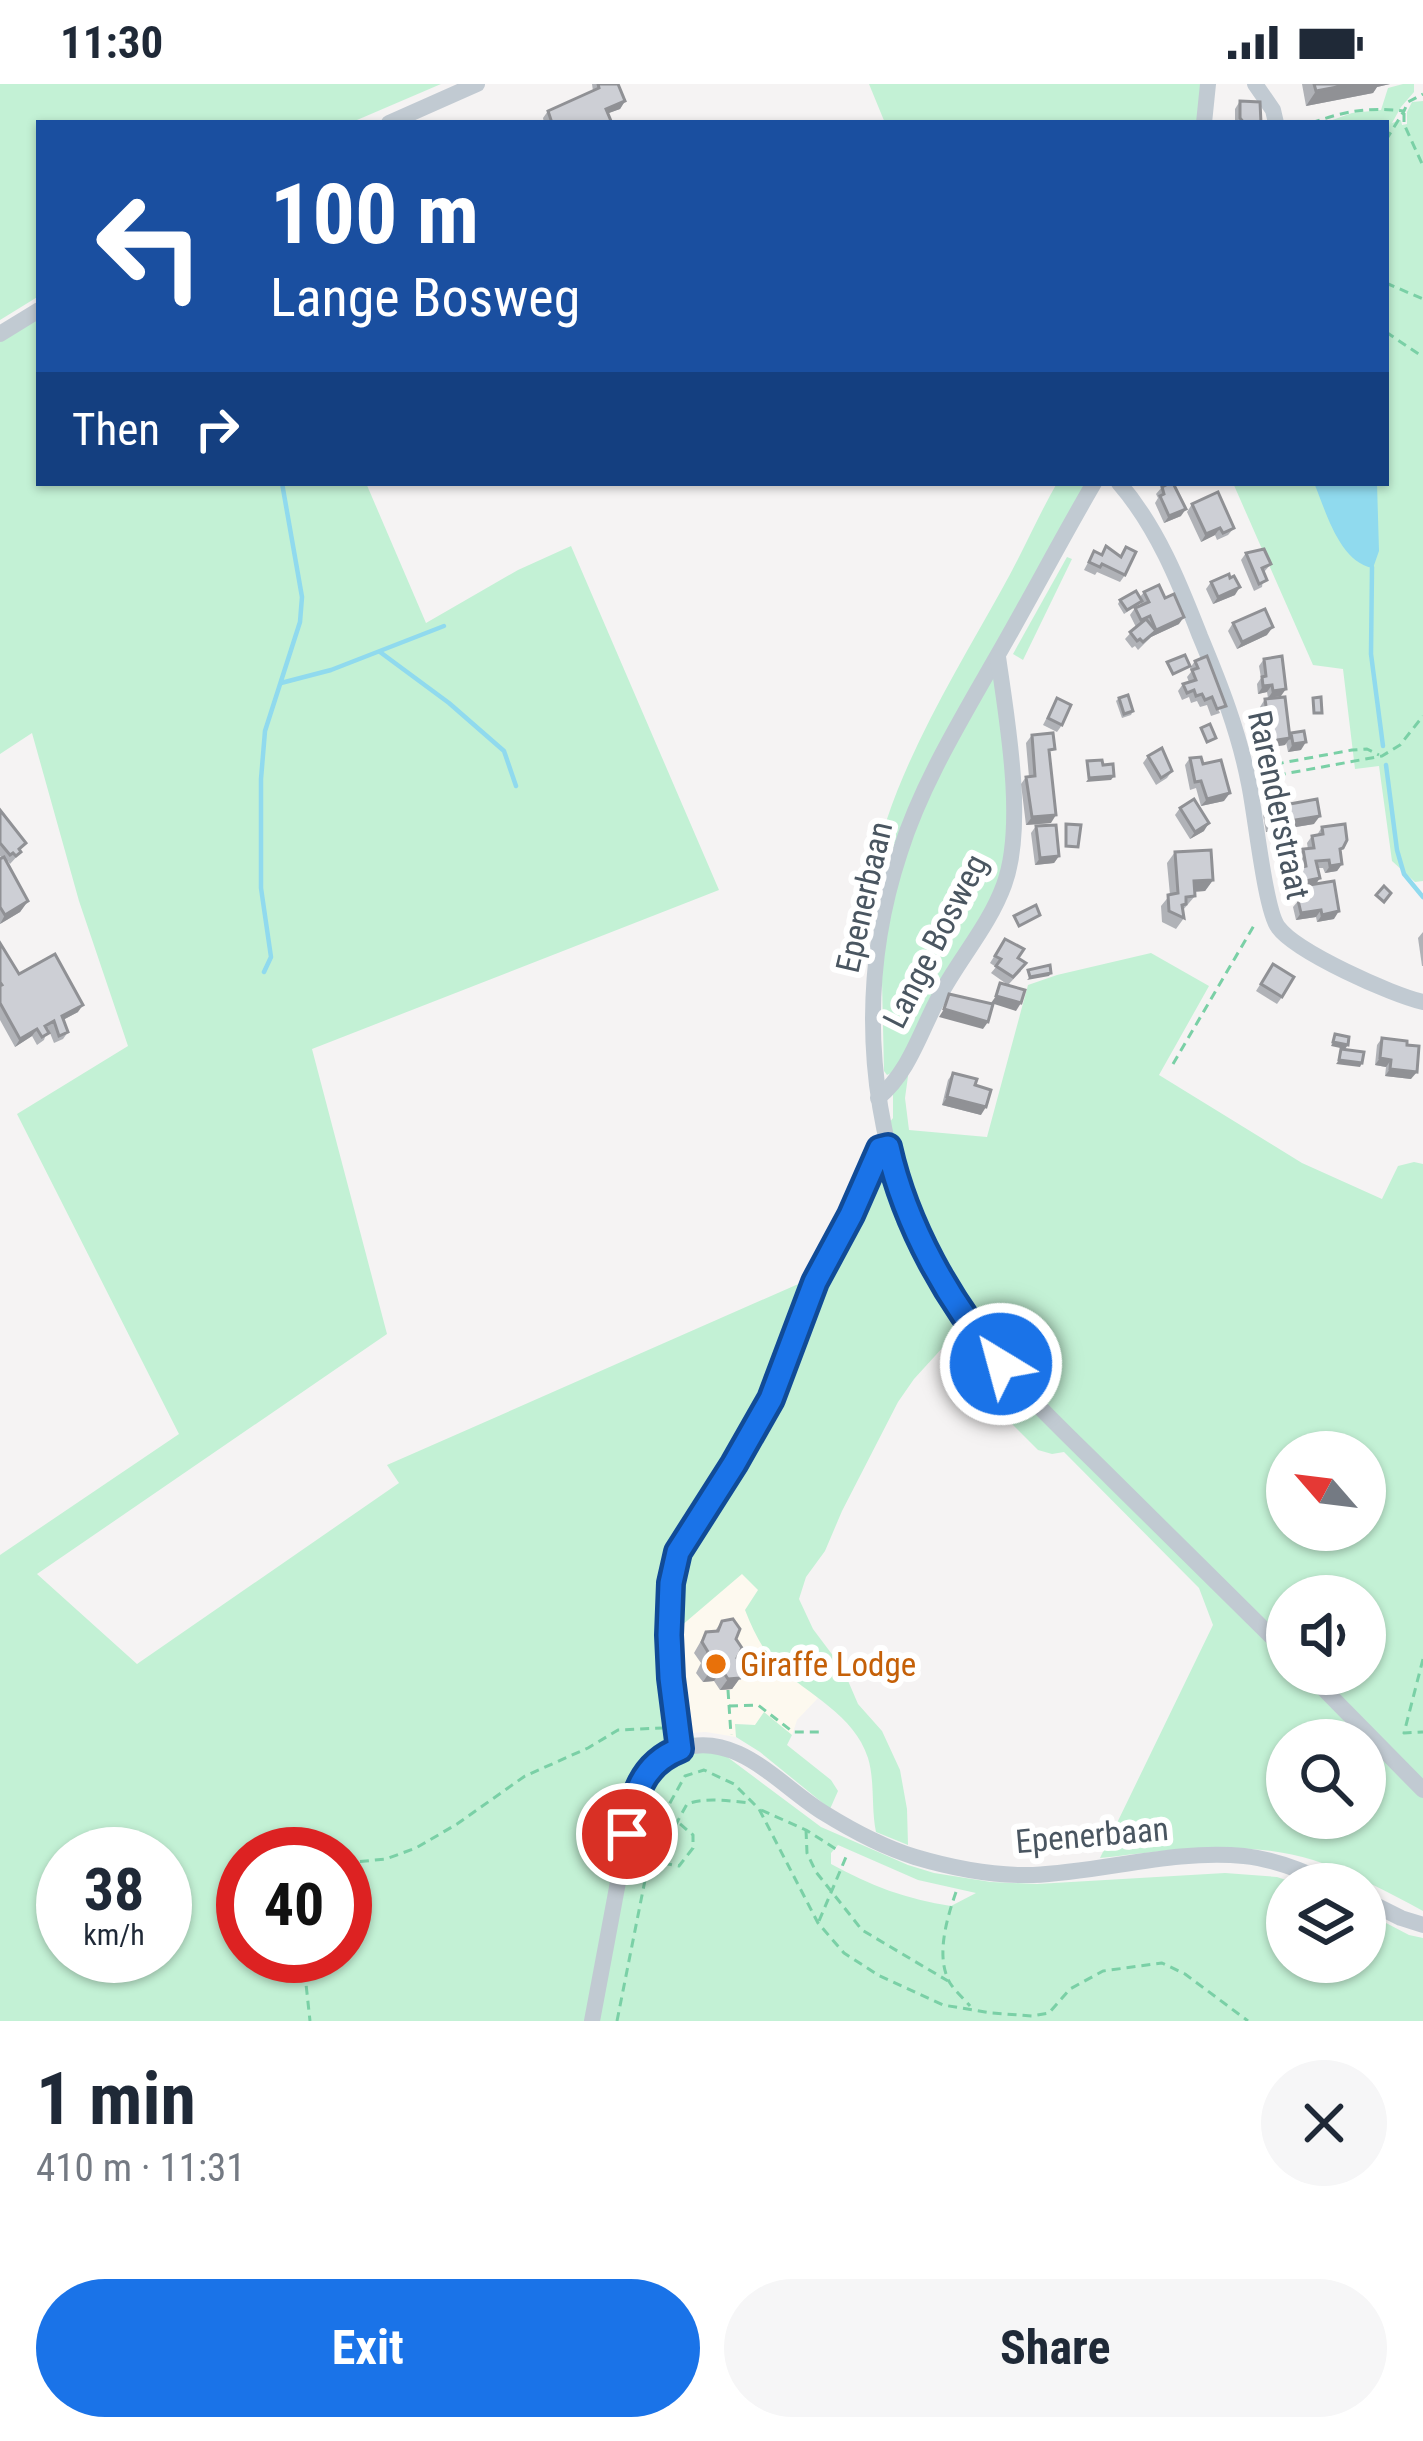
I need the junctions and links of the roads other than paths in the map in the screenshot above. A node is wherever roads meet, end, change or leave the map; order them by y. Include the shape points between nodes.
1 (477, 84) edge
2 (1208, 84) edge
3 (1255, 84) edge
4 (396, 120) edge
5 (1204, 120) edge
6 (1275, 120) edge
7 (36, 312) edge
8 (0, 334) edge
9 (1092, 486) edge
10 (1122, 486) edge
11 (998, 656) junction
12 (1423, 1002) edge
13 (878, 1098) junction
14 (888, 1147) junction
15 (1266, 1631) edge
16 (1330, 1695) edge
17 (680, 1749) junction
18 (1423, 1790) edge
19 (1276, 1863) edge
20 (1386, 1910) edge
21 (1423, 1925) edge
22 (592, 2021) edge

1 - 4 street
2 - 5 street
3 - 6 street
7 - 8 street
9 - 11 street, Epenerbaan
10 - 12 street, Rarenderstraat via 1170,564 1226,699 1273,919 1292,940 1381,989
11 - 13 street, Epenerbaan via 924,791 895,867 873,980
11 - 13 street, Lange Bosweg via 1008,716 1009,871 906,1067
13 - 14 street, Epenerbaan
14 - 15 street, Epenerbaan via 920,1238 981,1340
14 - 17 street via 874,1159 815,1282 771,1399 678,1552 669,1635
16 - 18 street
17 - 19 street, Epenerbaan via 730,1748 856,1832 944,1864 1032,1875 1227,1855
17 - 22 street via 646,1773 633,1802
20 - 21 street

